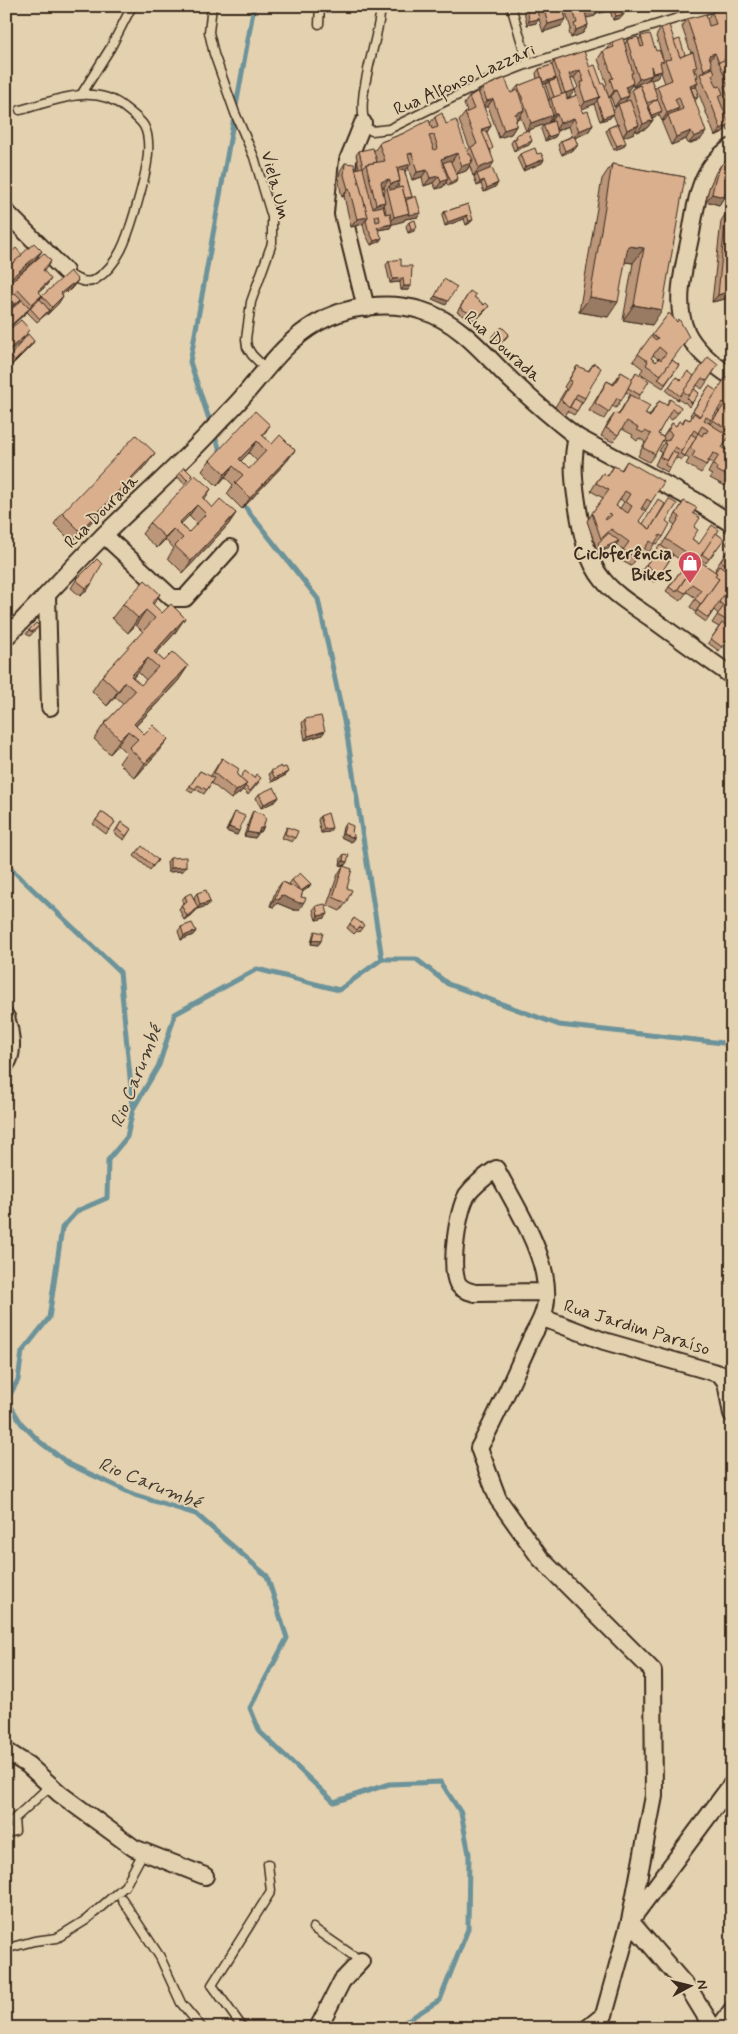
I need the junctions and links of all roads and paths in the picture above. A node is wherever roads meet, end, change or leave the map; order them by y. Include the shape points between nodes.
1 (132, 6) edge
2 (212, 6) edge
3 (320, 6) edge
4 (381, 6) edge
5 (511, 6) edge
6 (717, 6) edge
7 (319, 24) dead end
8 (528, 64) junction
9 (81, 95) junction
10 (20, 110) dead end
11 (365, 125) junction
12 (732, 147) edge
13 (6, 212) edge
14 (65, 271) joint
15 (366, 308) junction
16 (266, 369) junction
17 (732, 377) edge
18 (577, 438) junction
19 (732, 524) edge
20 (104, 535) junction
21 (230, 548) dead end
22 (48, 596) junction
23 (6, 637) edge
24 (732, 676) edge
25 (50, 707) dead end
26 (6, 1017) edge
27 (6, 1064) edge
28 (546, 1292) junction
29 (543, 1318) junction
30 (726, 1375) edge
31 (732, 1414) edge
32 (6, 1751) edge
33 (732, 1784) edge
34 (50, 1786) junction
35 (6, 1834) edge
36 (144, 1851) junction
37 (268, 1864) dead end
38 (206, 1876) dead end
39 (122, 1899) dead end
40 (630, 1921) junction
41 (313, 1928) dead end
42 (12, 1947) dead end
43 (361, 1961) joint
44 (732, 2010) edge
45 (202, 2028) edge
46 (243, 2028) edge
47 (318, 2028) edge
48 (588, 2028) edge
49 (713, 2028) edge
50 (719, 2028) edge

1 - 9 lane
2 - 16 lane, Viela Um via 209,32 214,54 254,157 273,223 272,243 251,302 246,339 252,355
3 - 7 lane
4 - 11 lane via 362,102
5 - 8 lane
6 - 8 lane, Rua Alfonso Lazzari
8 - 11 lane, Rua Alfonso Lazzari via 389,130 372,131
9 - 10 lane
9 - 14 lane via 108,98 121,104 142,122 147,134 147,154 128,235 107,271 95,280 83,282
11 - 15 street via 348,160 343,214
12 - 17 street via 713,163 703,181 696,203 680,296 686,331 707,358
13 - 14 street
15 - 16 street, Rua Dourada via 318,322 300,334
15 - 18 street, Rua Dourada via 402,307 440,318 473,342 537,405
16 - 20 street, Rua Dourada via 206,435
18 - 19 street, Rua Dourada via 694,500
18 - 24 street via 573,472 579,514 593,564 604,581 622,598
20 - 21 street via 172,598 185,598
20 - 22 street, Rua Dourada
22 - 23 street, Rua Dourada
22 - 25 street
26 - 27 street via 10,1047
28 - 28 street via 474,1294 458,1284 455,1256 466,1197 476,1183 496,1169 540,1258
28 - 29 street
29 - 30 street, Rua Jardim Paraíso via 604,1341
29 - 40 street via 479,1448 498,1499 540,1558 654,1671 654,1796
30 - 31 street
32 - 34 street via 28,1765
33 - 40 street
34 - 35 lane via 14,1819 15,1830
34 - 36 street via 134,1848
36 - 38 street
36 - 42 lane via 125,1886 86,1920 57,1938
37 - 46 lane via 271,1891 212,1986
39 - 45 lane via 160,1957 181,2003
40 - 48 street via 604,2015
40 - 49 street via 691,1992
41 - 43 lane
43 - 47 street via 342,1981
44 - 50 street

